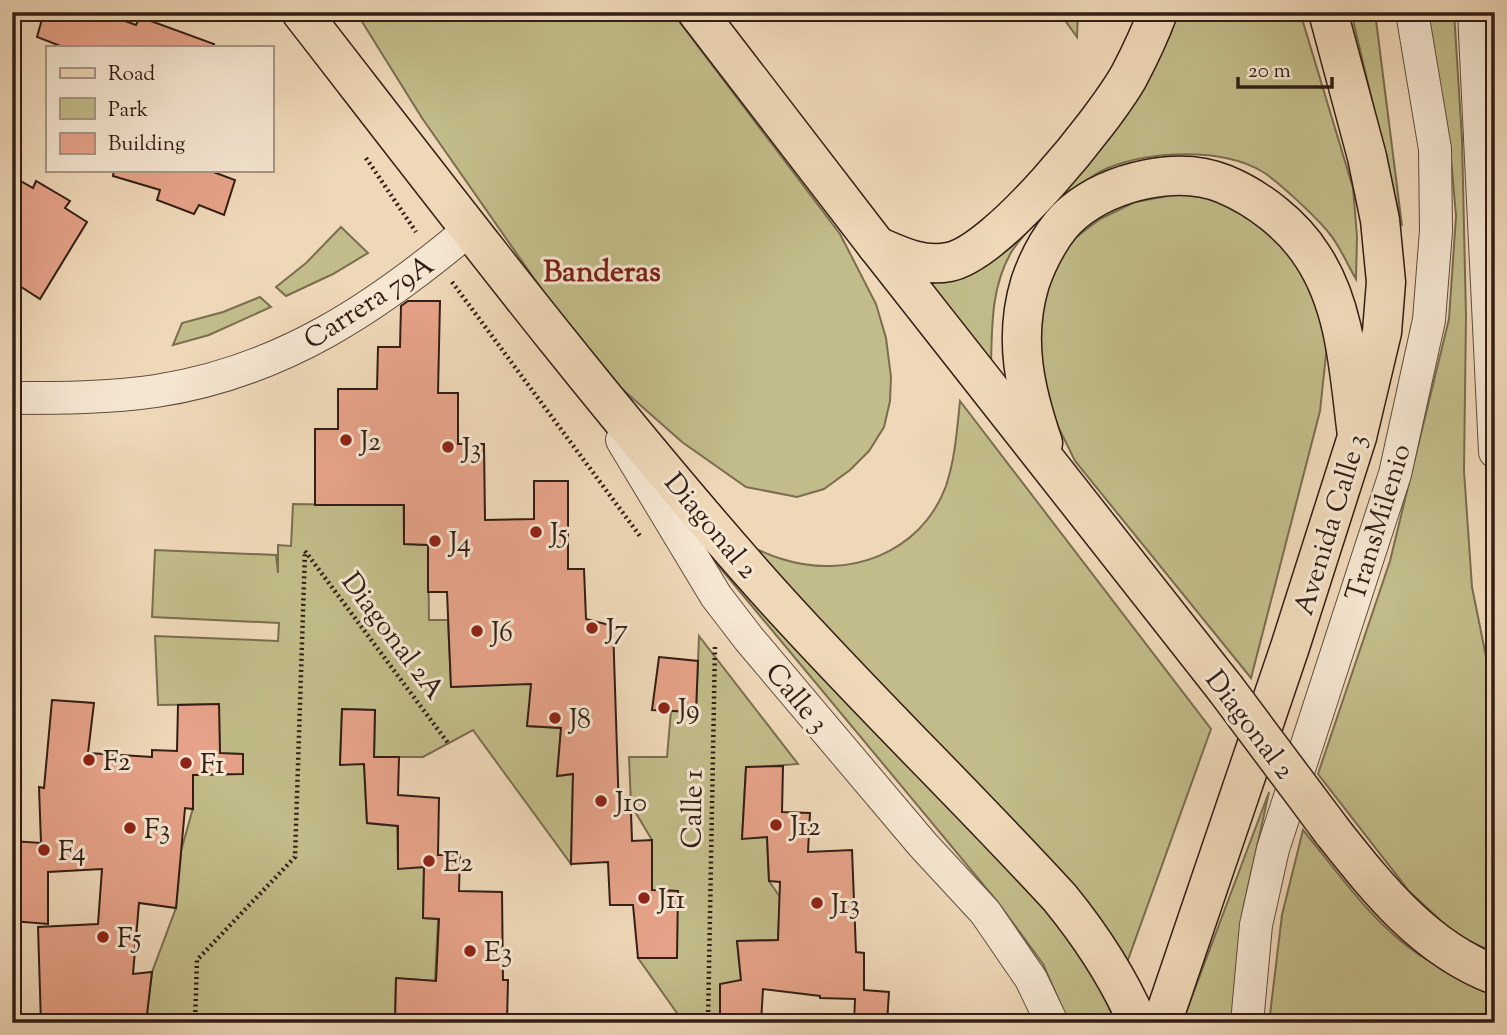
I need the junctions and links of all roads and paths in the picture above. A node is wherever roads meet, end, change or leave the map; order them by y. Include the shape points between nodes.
1 (301, 12) edge
2 (319, 12) edge
3 (697, 12) edge
4 (1157, 12) edge
5 (1328, 12) edge
6 (1412, 12) edge
7 (1474, 12) edge
8 (356, 83) junction
9 (470, 229) junction
10 (877, 246) junction
11 (569, 352) junction
12 (12, 398) edge
13 (1357, 437) junction
14 (1495, 452) edge
15 (1052, 469) junction
16 (716, 596) junction
17 (448, 743) dead end
18 (1495, 975) edge
19 (1133, 1012) edge
20 (652, 1017) dead end
21 (195, 1023) edge
22 (656, 1023) edge
23 (708, 1023) edge
24 (1052, 1023) edge
25 (1162, 1023) edge
26 (1247, 1023) edge

1 - 8 main road, Diagonal 2
2 - 8 main road
3 - 10 main road, Diagonal 2
4 - 10 main road via 1128,78 1045,184 1001,229 975,250 949,262 912,261
5 - 13 main road, Avenida Calle 3 via 1378,207 1386,282 1382,332
6 - 26 street, TransMilenio via 1435,149 1436,231 1429,320 1395,474 1273,849 1256,925
7 - 14 street
8 - 9 main road, Diagonal 2
9 - 11 main road, Diagonal 2
9 - 12 street, Carrera 79A via 391,292 277,356 209,380 156,391
10 - 15 main road, Diagonal 2
11 - 16 street, Calle 3
11 - 19 main road, Diagonal 2 via 763,585 1060,898 1098,949
13 - 15 main road via 1343,332 1314,257 1293,231 1254,200 1223,183 1159,177 1123,184 1074,212 1056,232 1030,282 1023,316 1022,368
13 - 25 main road, Avenida Calle 3
15 - 18 main road, Diagonal 2, bridge via 1385,898 1417,929 1454,955
16 - 23 path, Calle 1
16 - 24 street, Calle 3 via 923,845 985,912 1031,979
17 - 21 path, Diagonal 2A via 305,551 295,857 197,960
20 - 22 path

